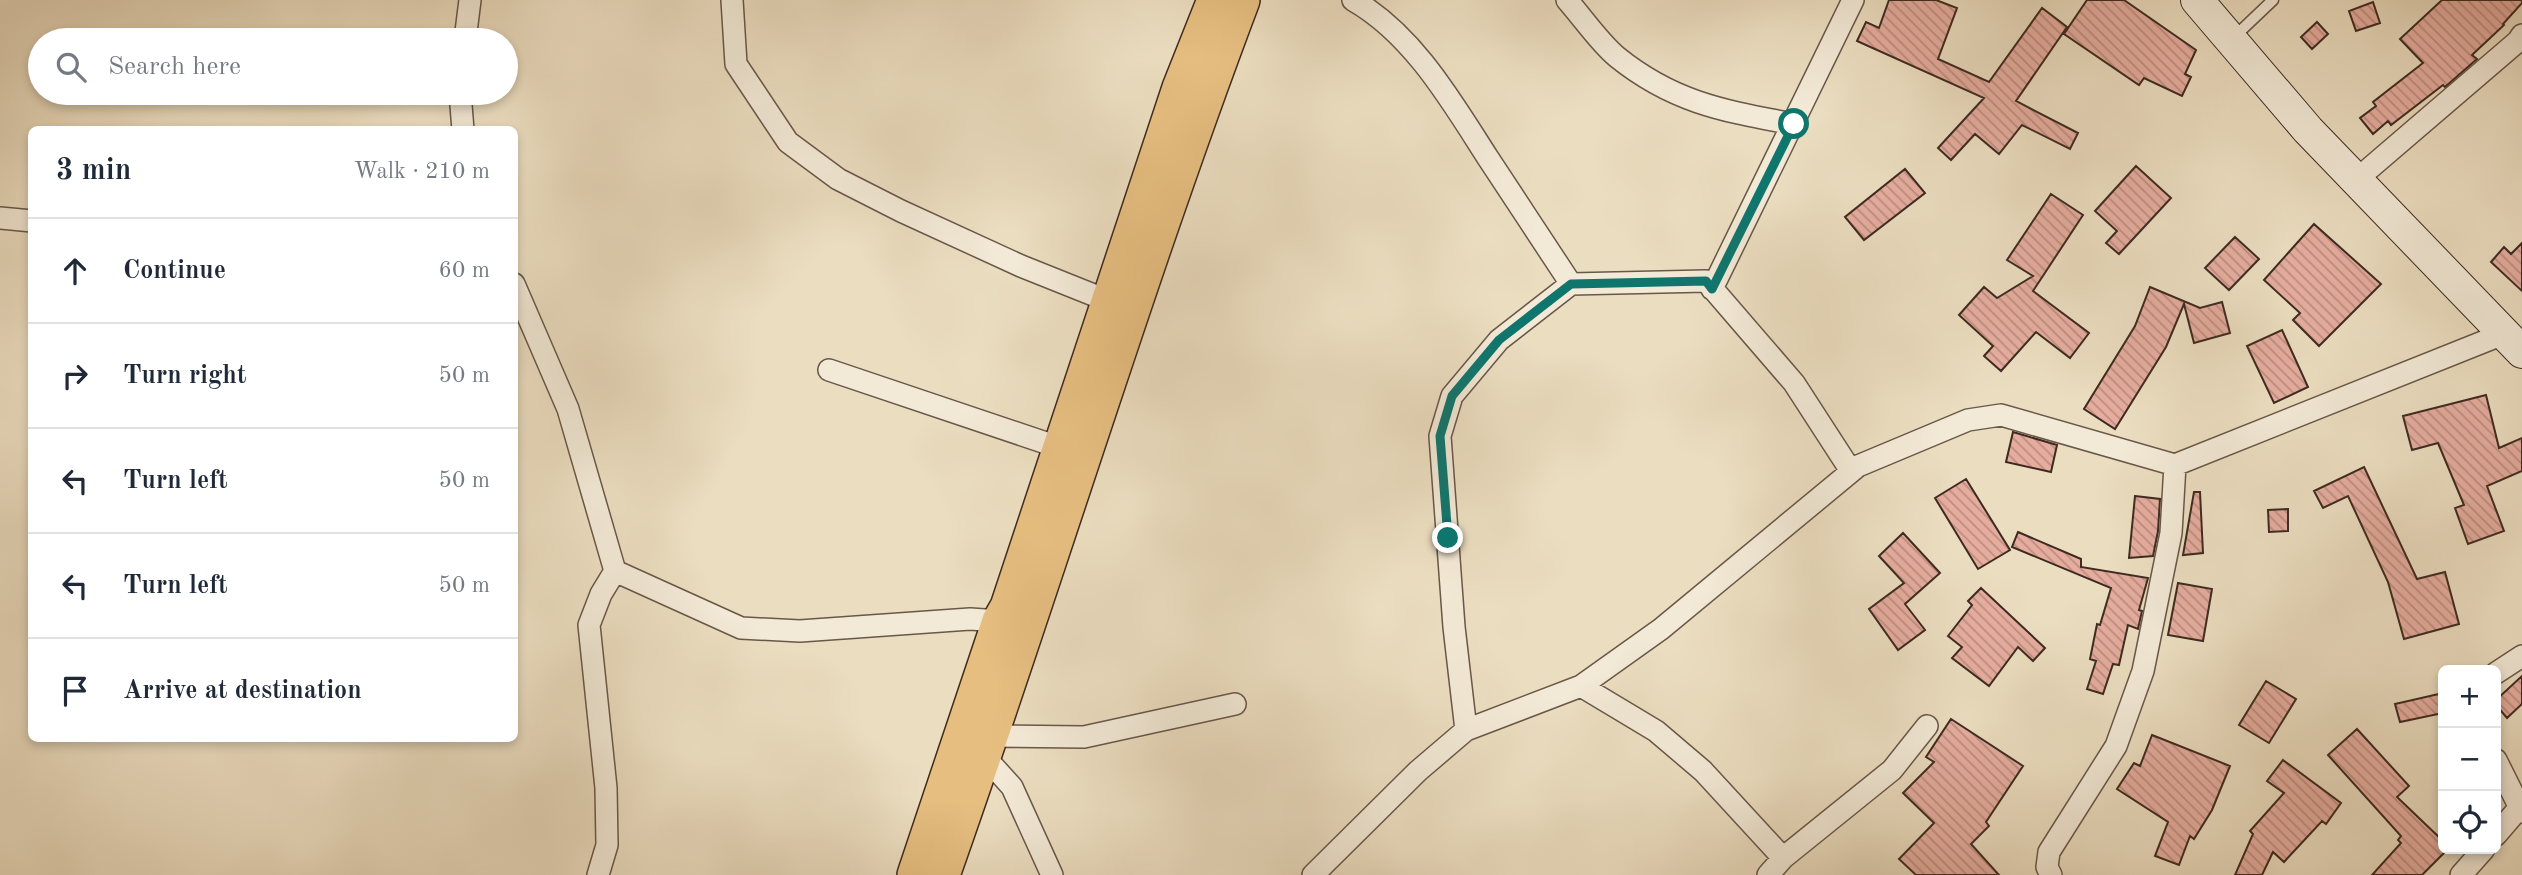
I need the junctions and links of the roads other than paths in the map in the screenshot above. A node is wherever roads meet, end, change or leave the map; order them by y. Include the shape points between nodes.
1 (470, 0) edge
2 (732, 0) edge
3 (1215, 0) edge
4 (1242, 0) edge
5 (1353, 0) edge
6 (1567, 0) edge
7 (1853, 0) edge
8 (2197, 0) edge
9 (2273, 0) edge
10 (466, 28) edge
11 (2522, 35) edge
12 (2231, 40) junction
13 (461, 105) edge
14 (1794, 124) junction
15 (463, 126) edge
16 (2356, 180) junction
17 (0, 218) edge
18 (28, 221) edge
19 (1571, 284) junction
20 (1712, 289) junction
21 (518, 293) edge
22 (1111, 302) junction
23 (2512, 343) edge
24 (829, 370) dead end
25 (1061, 448) junction
26 (2175, 464) junction
27 (1851, 471) junction
28 (615, 571) junction
29 (1000, 621) junction
30 (2522, 656) edge
31 (2501, 670) edge
32 (1581, 686) junction
33 (1235, 704) dead end
34 (1927, 726) dead end
35 (1466, 730) junction
36 (988, 746) junction
37 (2501, 770) edge
38 (2521, 810) edge
39 (2501, 830) edge
40 (2479, 854) edge
41 (1783, 858) junction
42 (598, 875) edge
43 (915, 875) edge
44 (942, 875) edge
45 (1052, 875) edge
46 (1313, 875) edge
47 (1768, 875) edge
48 (2051, 875) edge
49 (2460, 875) edge

1 - 10 street
2 - 22 street via 736,64 788,142 838,179 901,211
3 - 22 main road via 1180,88
4 - 36 main road via 1197,121
5 - 19 street via 1412,50 1443,89
6 - 14 street via 1616,56 1665,90 1722,111
7 - 14 street
8 - 12 main road
9 - 12 lane
11 - 16 street
12 - 16 main road
13 - 15 street
14 - 20 street
16 - 23 main road
17 - 18 street
19 - 20 street via 1706,281
19 - 35 street via 1499,340 1452,396 1440,436
20 - 27 street via 1794,383
21 - 28 street via 568,410
22 - 25 main road
23 - 26 street
24 - 25 street
25 - 29 main road via 1009,607
26 - 27 street via 2001,415 1968,420
26 - 48 street via 2171,533 2143,671 2116,746 2049,852
27 - 32 street via 1661,629
28 - 29 street via 741,628 800,631
28 - 42 street via 589,625 606,788 607,845
29 - 43 main road
30 - 31 street
32 - 35 street
32 - 41 street via 1656,732 1703,771
33 - 36 street via 1084,737
34 - 41 street via 1892,769
35 - 46 street
36 - 44 main road
36 - 45 street
37 - 38 street
38 - 39 street
40 - 49 street
41 - 47 street

